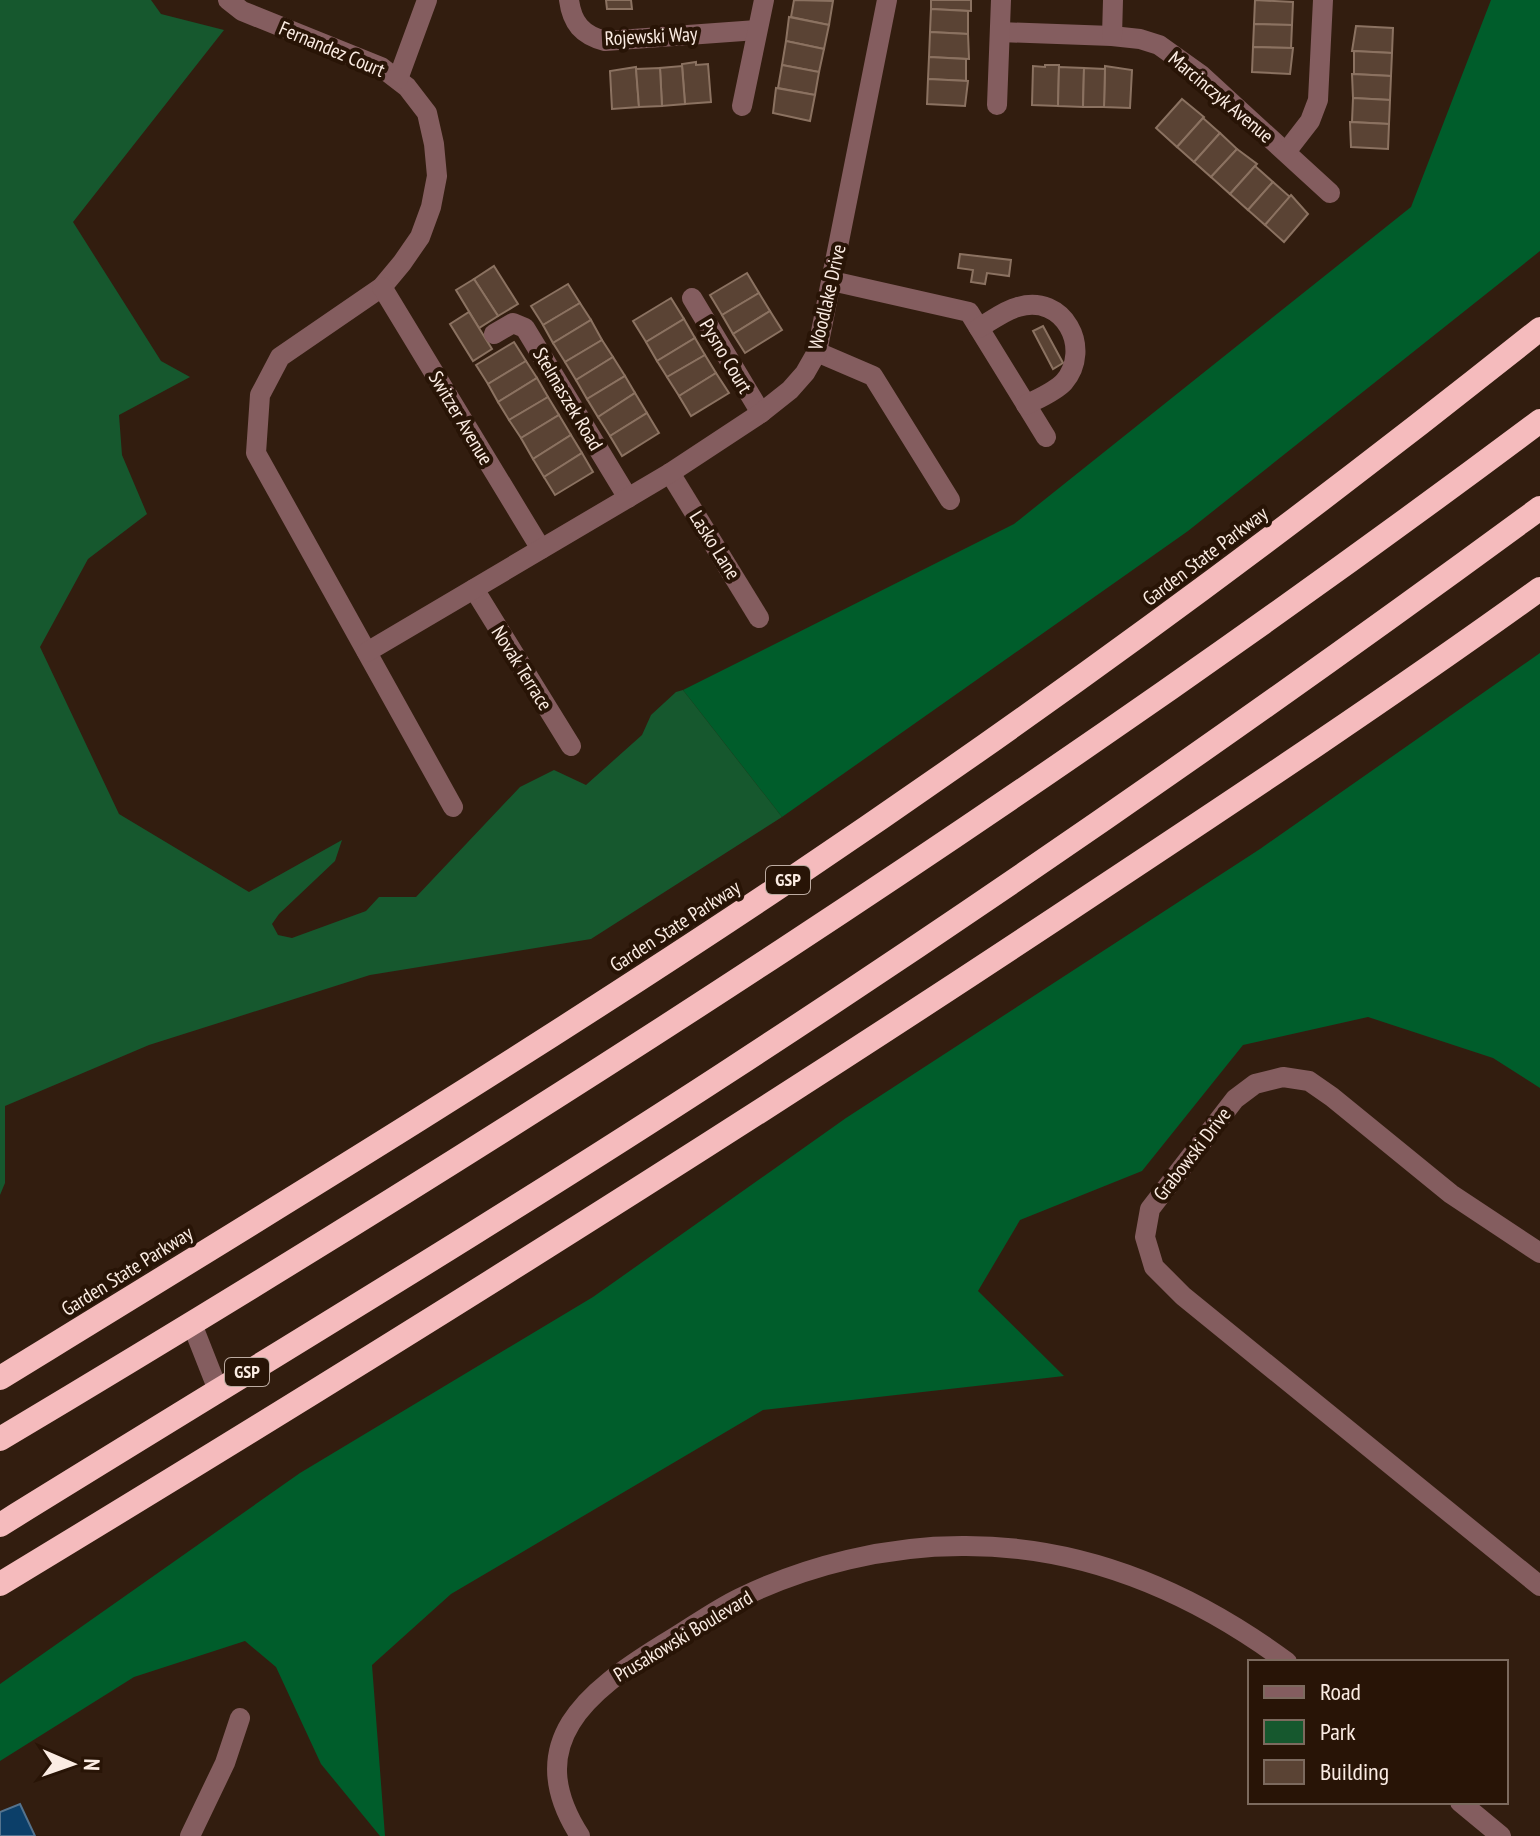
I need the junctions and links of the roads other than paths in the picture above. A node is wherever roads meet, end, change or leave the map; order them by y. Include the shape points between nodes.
1 (228, 0) edge
2 (427, 0) edge
3 (569, 0) edge
4 (764, 0) edge
5 (887, 0) edge
6 (1001, 0) edge
7 (1113, 0) edge
8 (1323, 0) edge
9 (757, 30) junction
10 (1000, 32) junction
11 (1112, 36) junction
12 (398, 79) junction
13 (997, 105) dead end
14 (742, 106) dead end
15 (1286, 152) junction
16 (1330, 193) dead end
17 (832, 281) junction
18 (382, 287) junction
19 (692, 298) dead end
20 (979, 328) junction
21 (1540, 329) edge
22 (494, 334) dead end
23 (817, 352) junction
24 (1026, 405) junction
25 (761, 413) junction
26 (1540, 421) edge
27 (1046, 437) dead end
28 (670, 473) junction
29 (628, 498) junction
30 (950, 500) dead end
31 (1540, 508) edge
32 (541, 549) junction
33 (474, 589) junction
34 (1540, 589) edge
35 (759, 618) dead end
36 (367, 652) junction
37 (571, 746) dead end
38 (453, 807) dead end
39 (1540, 1253) edge
40 (192, 1324) junction
41 (0, 1378) edge
42 (218, 1390) junction
43 (0, 1439) edge
44 (0, 1525) edge
45 (0, 1584) edge
46 (1540, 1586) edge
47 (1284, 1660) edge
48 (240, 1718) dead end
49 (1462, 1804) edge
50 (190, 1836) edge
51 (580, 1836) edge
52 (1501, 1836) edge

1 - 12 street, Fernandez Court via 242,11 381,67
2 - 12 street
3 - 9 street, Rojewski Way via 579,27 605,41
4 - 9 street
5 - 17 street, Woodlake Drive
6 - 10 street
7 - 11 street
8 - 15 street via 1318,100 1310,121
9 - 14 street
10 - 11 street, Marcinczyk Avenue
10 - 13 street
11 - 15 street, Marcinczyk Avenue via 1140,39 1175,54
12 - 18 street, Fernandez Court via 427,113 437,176 420,237
15 - 16 street, Marcinczyk Avenue
17 - 20 street via 969,312
17 - 23 street, Woodlake Drive
18 - 32 street, Switzer Avenue
18 - 36 street, Fernandez Court via 280,357 260,395 256,453
19 - 25 street, Pysno Court
20 - 24 street
20 - 24 street via 1019,306 1048,307 1069,323 1076,346 1073,368 1062,384
21 - 41 highway, Garden State Parkway / GSP via 1203,588 853,837 410,1125
22 - 29 street, Stelmaszek Road via 513,323 525,328
23 - 25 street, Woodlake Drive via 798,382
23 - 30 street via 873,376
24 - 27 street
25 - 28 street, Woodlake Drive
26 - 40 highway via 1331,576 888,882 542,1107
28 - 29 street, Woodlake Drive
28 - 35 street, Lasko Lane
29 - 32 street, Woodlake Drive
31 - 42 highway, GSP via 1171,773 875,974 557,1181
32 - 33 street, Woodlake Drive
33 - 36 street, Woodlake Drive
33 - 37 street, Novak Terrace
34 - 45 highway via 1283,768 783,1098
36 - 38 street, Fernandez Court
39 - 46 street, Grabowski Drive via 1451,1194 1309,1081 1283,1077 1255,1084 1235,1099 1150,1209 1145,1237 1154,1267 1183,1296
40 - 42 street
40 - 43 highway
42 - 44 highway, GSP
47 - 51 street, Prusakowski Boulevard via 1188,1598 1081,1559 963,1546 852,1559 738,1598 619,1672 581,1705 557,1759 559,1790
48 - 50 street
49 - 52 street

